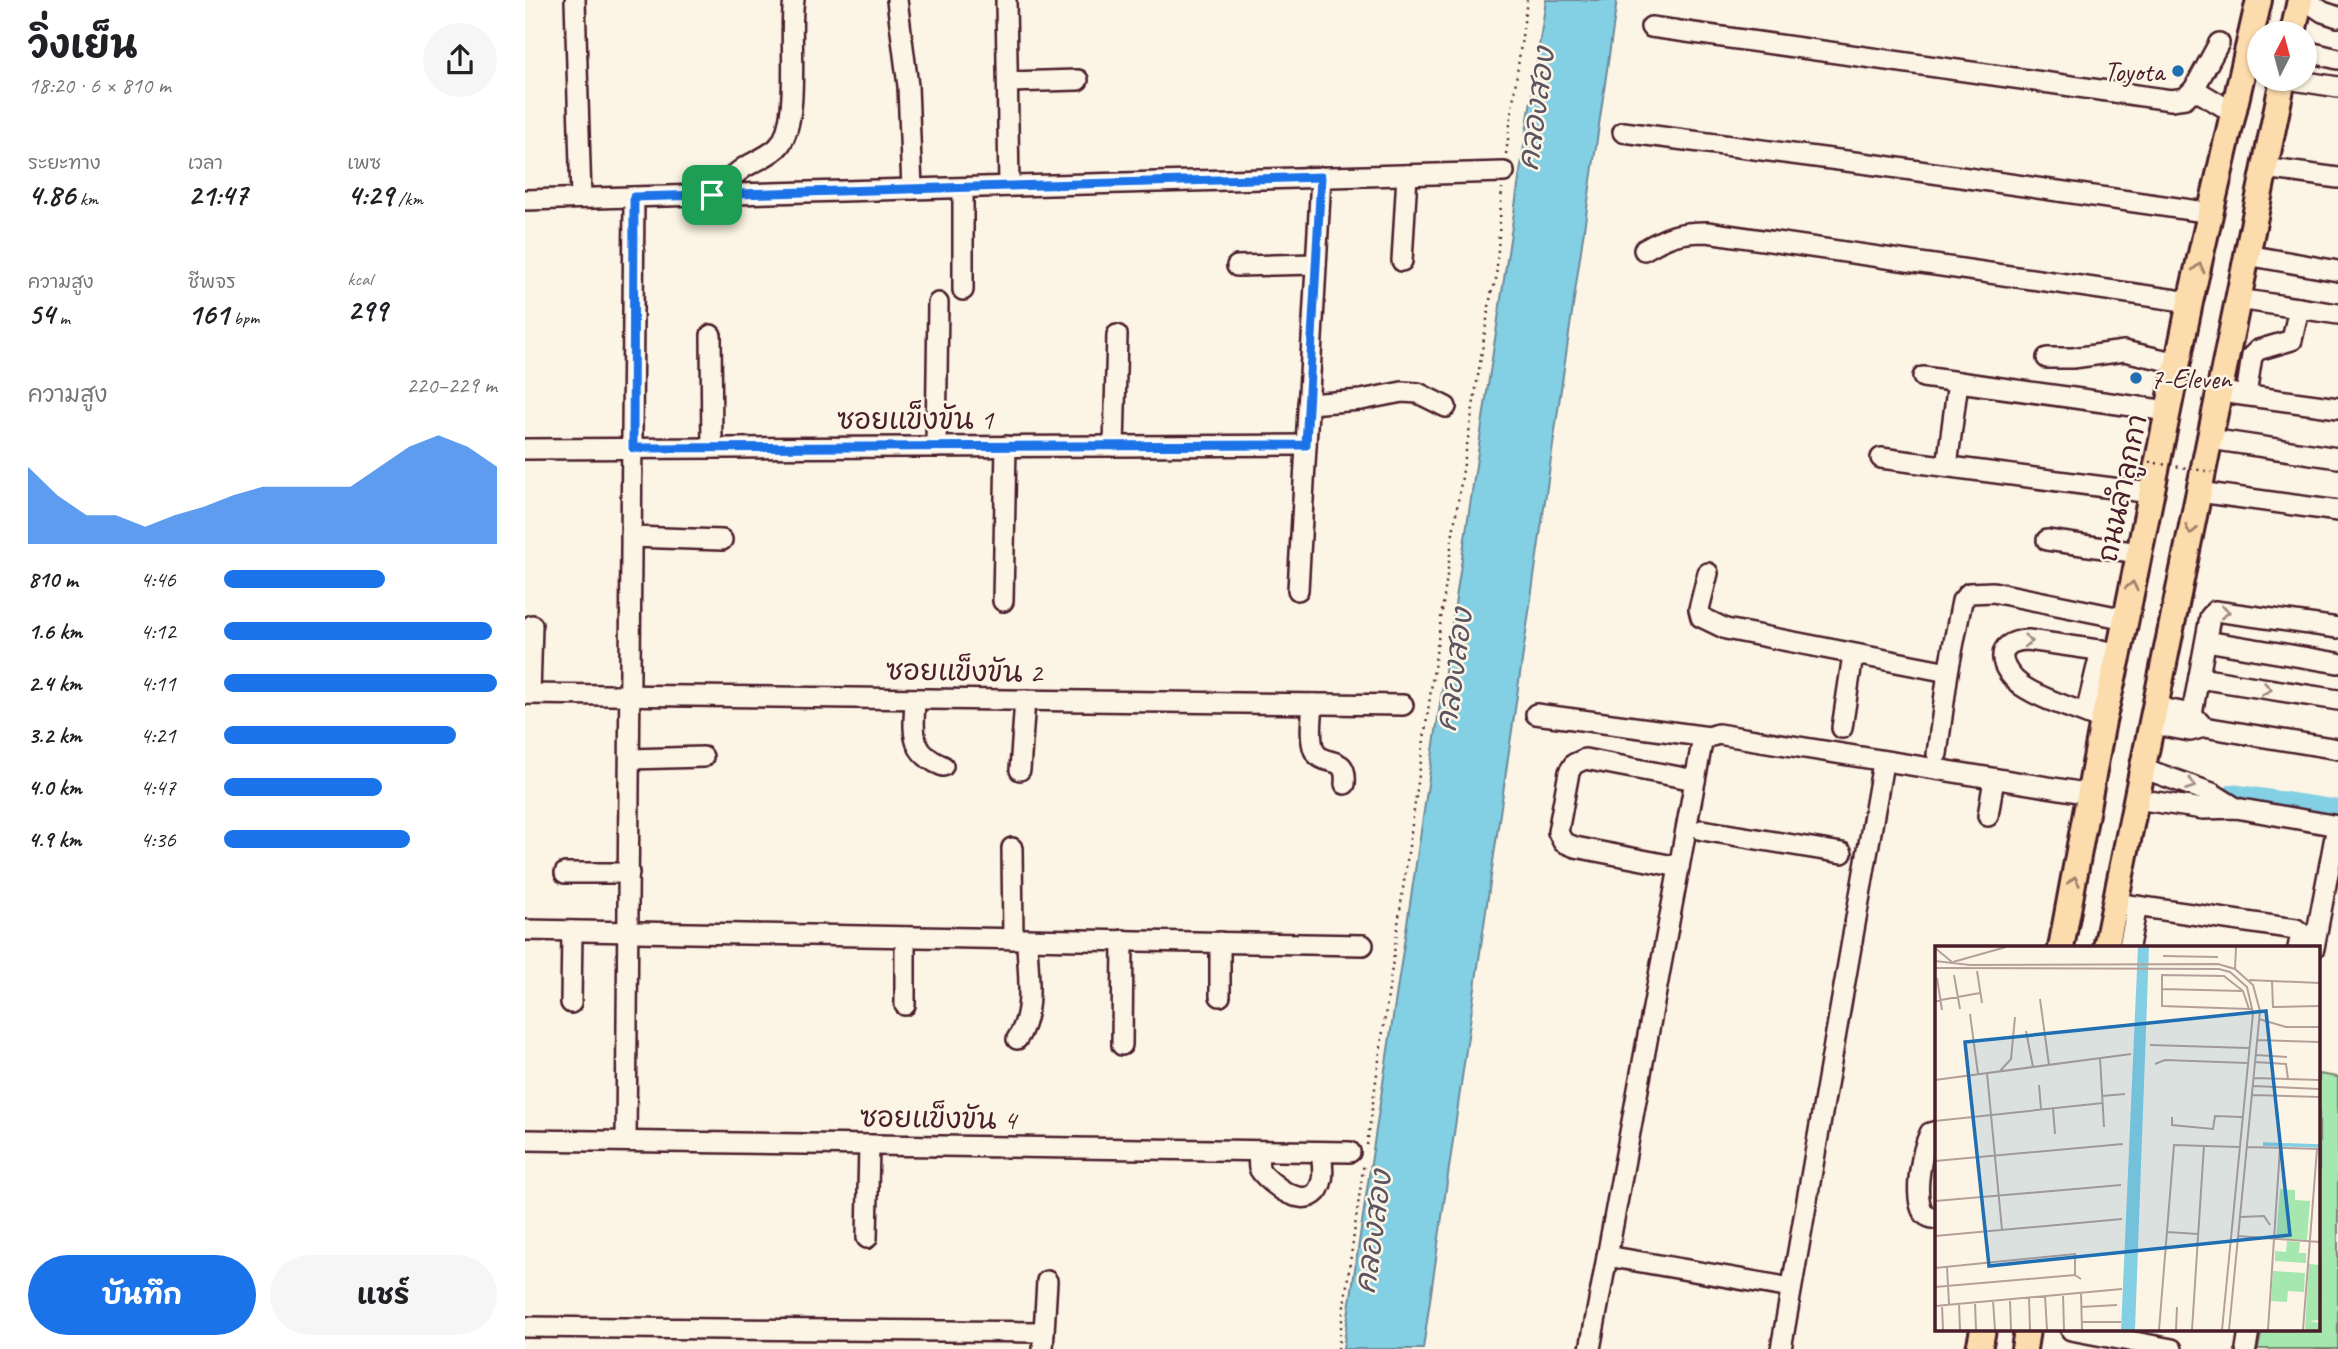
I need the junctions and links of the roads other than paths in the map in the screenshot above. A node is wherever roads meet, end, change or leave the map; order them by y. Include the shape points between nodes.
1 (575, 0) edge
2 (794, 0) edge
3 (897, 0) edge
4 (1006, 0) edge
5 (2259, 0) edge
6 (2300, 0) edge
7 (2305, 0) edge
8 (2338, 17) edge
9 (2296, 21) edge
10 (1651, 27) dead end
11 (2219, 43) dead end
12 (2317, 54) edge
13 (2338, 59) edge
14 (1078, 80) dead end
15 (1008, 82) junction
16 (2317, 84) edge
17 (2338, 88) edge
18 (2194, 89) junction
19 (2282, 91) edge
20 (2234, 113) junction
21 (1623, 132) dead end
22 (2265, 168) junction
23 (1504, 172) road end
24 (1407, 175) junction
25 (1321, 177) junction
26 (2338, 178) edge
27 (1009, 186) junction
28 (963, 188) junction
29 (912, 189) junction
30 (712, 195) junction
31 (634, 197) junction
32 (581, 198) junction
33 (525, 200) edge
34 (2212, 213) junction
35 (1644, 250) dead end
36 (2248, 255) junction
37 (1402, 261) dead end
38 (1316, 264) junction
39 (1237, 266) dead end
40 (2338, 271) edge
41 (963, 290) dead end
42 (2238, 299) junction
43 (2190, 302) junction
44 (938, 303) dead end
45 (2299, 308) junction
46 (2338, 314) edge
47 (711, 335) dead end
48 (1117, 335) dead end
49 (2047, 358) dead end
50 (2178, 363) junction
51 (1923, 377) dead end
52 (1958, 382) junction
53 (2220, 391) junction
54 (2246, 395) junction
55 (1308, 404) junction
56 (1446, 407) dead end
57 (2338, 408) edge
58 (2168, 411) junction
59 (2210, 439) junction
60 (1306, 445) junction
61 (1006, 446) junction
62 (1114, 446) junction
63 (936, 447) junction
64 (633, 448) junction
65 (712, 448) junction
66 (525, 449) edge
67 (1881, 458) dead end
68 (2338, 458) edge
69 (1947, 466) junction
70 (2205, 482) junction
71 (2151, 492) junction
72 (2338, 511) edge
73 (632, 537) junction
74 (722, 540) dead end
75 (2047, 540) dead end
76 (2139, 553) junction
77 (1708, 573) dead end
78 (1298, 590) dead end
79 (1003, 601) dead end
80 (2126, 619) junction
81 (532, 625) dead end
82 (2338, 628) edge
83 (2206, 642) junction
84 (2110, 651) junction
85 (1853, 656) junction
86 (2338, 663) edge
87 (1948, 672) junction
88 (2199, 678) junction
89 (528, 694) edge
90 (631, 695) junction
91 (915, 699) junction
92 (1025, 700) junction
93 (2338, 700) edge
94 (1313, 704) junction
95 (1403, 705) dead end
96 (1536, 714) dead end
97 (2153, 715) junction
98 (2094, 717) junction
99 (2198, 721) junction
100 (1842, 728) dead end
101 (1709, 737) junction
102 (2338, 749) edge
103 (1937, 754) dead end
104 (703, 757) dead end
105 (630, 758) junction
106 (1883, 762) junction
107 (943, 766) dead end
108 (2143, 768) junction
109 (1020, 770) dead end
110 (1994, 779) junction
111 (1345, 784) dead end
112 (1694, 789) junction
113 (2091, 794) junction
114 (2136, 799) junction
115 (2236, 808) junction
116 (1988, 816) dead end
117 (2337, 826) edge
118 (1702, 830) junction
119 (1012, 848) dead end
120 (1842, 853) dead end
121 (1680, 862) junction
122 (565, 873) dead end
123 (629, 873) junction
124 (2126, 905) junction
125 (525, 930) edge
126 (572, 931) junction
127 (628, 932) junction
128 (905, 937) junction
129 (1020, 939) junction
130 (1123, 940) junction
131 (1220, 942) junction
132 (1363, 945) dead end
133 (2060, 946) edge
134 (2122, 946) edge
135 (2298, 946) edge
136 (2315, 946) edge
137 (1220, 996) dead end
138 (571, 1003) dead end
139 (905, 1005) dead end
140 (1017, 1039) dead end
141 (1122, 1045) dead end
142 (1935, 1132) edge
143 (525, 1140) edge
144 (626, 1141) junction
145 (869, 1145) junction
146 (1258, 1151) junction
147 (1321, 1152) junction
148 (1360, 1153) road end
149 (1928, 1184) edge
150 (1935, 1219) edge
151 (867, 1238) dead end
152 (1607, 1256) junction
153 (1047, 1281) dead end
154 (1791, 1288) junction
155 (525, 1327) edge
156 (2082, 1332) edge
157 (1043, 1341) edge
158 (1590, 1349) edge
159 (1781, 1349) edge
160 (2172, 1349) edge

1 - 32 street
2 - 30 street via 788,131 779,147
3 - 29 street via 908,86
4 - 15 street
5 - 20 main road, ถนนลำลูกกา
6 - 9 main road
7 - 8 street
10 - 18 street via 2158,99 2185,97
11 - 18 street
12 - 13 street
14 - 15 street
15 - 27 street
16 - 17 street
18 - 20 street
19 - 22 main road
20 - 34 main road, ถนนลำลูกกา
21 - 34 street
22 - 26 street
22 - 36 main road
23 - 24 street
24 - 25 street
24 - 37 street
25 - 27 street
25 - 38 street
27 - 28 street
28 - 29 street
28 - 41 street
29 - 30 street
30 - 31 street
31 - 32 street
31 - 64 street
32 - 33 street
43 -> 34 main road, ถนนลำลูกกา
35 - 43 street via 1667,236 1707,232
36 - 40 street
36 - 42 main road
38 - 39 street
38 - 55 street
42 - 45 street
42 - 53 main road
43 - 50 main road, ถนนลำลูกกา
44 - 63 street
45 - 46 street
45 - 54 street via 2292,340 2252,356
47 - 65 street
48 - 62 street
49 - 50 street via 2124,351
50 - 58 main road, ถนนลำลูกกา
51 - 52 street
52 - 58 street
52 - 69 street
53 - 54 street
53 - 59 main road
54 - 57 street
55 - 56 street via 1402,392 1418,393
55 - 60 street
58 - 71 main road, ถนนลำลูกกา
59 - 68 street
59 - 70 main road
60 - 62 street, ซอยแข็งขัน 1
60 - 78 street
61 - 62 street, ซอยแข็งขัน 1
61 - 63 street, ซอยแข็งขัน 1
61 - 79 street
63 - 65 street, ซอยแข็งขัน 1
64 - 65 street, ซอยแข็งขัน 1
64 - 66 street, ซอยแข็งขัน 1
64 - 73 street
67 - 69 street
69 - 71 street
70 - 72 street
70 -> 97 main road
71 - 76 main road, ถนนลำลูกกา
73 - 74 street
73 - 90 street
75 - 76 street
80 -> 76 main road, ถนนลำลูกกา
77 - 85 street via 1699,609 1707,622
80 - 84 main road, ถนนลำลูกกา
80 - 87 street via 1993,592 1969,593 1962,601
81 - 89 street
83 -> 82 street via 2212,613 2218,610
83 - 86 street
83 - 88 street
84 - 98 main road, ถนนลำลูกกา
98 -> 84 street via 2019,684 2005,669 2003,653 2016,640
85 - 87 street
85 - 100 street
87 - 103 street
88 -> 93 street
88 - 99 street
89 - 90 street, ซอยแข็งขัน 2
90 - 91 street, ซอยแข็งขัน 2
90 - 105 street
91 - 92 street, ซอยแข็งขัน 2
91 - 107 street via 914,739 929,761
92 - 94 street, ซอยแข็งขัน 2
92 - 109 street
94 - 95 street, ซอยแข็งขัน 2
94 - 111 street via 1315,751 1320,758 1344,768
96 - 101 street
97 - 99 street
97 - 108 main road
98 - 113 main road, ถนนลำลูกกา
99 - 102 street
101 - 106 street via 1718,734
101 - 112 street via 1702,743
104 - 105 street
105 - 123 street
106 - 110 street
106 - 154 street
108 - 114 main road
108 -> 115 street via 2212,793
110 - 113 street
110 - 116 street
112 - 118 street
112 - 121 street
112 - 121 street via 1585,760 1569,772 1558,832 1563,842
133 -> 113 main road, ถนนลำลูกกา
114 - 115 street via 2203,809
114 - 124 main road
115 - 117 street
117 - 136 street
118 - 120 street
118 - 121 street via 1698,845
119 - 129 street
121 - 152 street
122 - 123 street
123 - 127 street
124 - 134 main road
124 - 135 street via 2296,929 2301,933
125 - 126 street
126 - 127 street
126 - 138 street
127 - 128 street
127 - 144 street
128 - 129 street
128 - 139 street
129 - 130 street
129 - 140 street via 1028,1009 1027,1022
130 - 131 street
130 - 141 street
131 - 132 street
131 - 137 street
142 - 149 street via 1925,1144
143 - 144 street, ซอยแข็งขัน 4
144 - 145 street, ซอยแข็งขัน 4
145 - 146 street, ซอยแข็งขัน 4
145 - 151 street
146 - 147 street, ซอยแข็งขัน 4
146 - 147 street via 1259,1170 1294,1198 1313,1196 1319,1189
147 - 148 street, ซอยแข็งขัน 4
149 - 150 street via 1922,1211
152 - 154 street
152 - 158 street
153 - 157 street
154 - 159 street
155 - 157 street
156 - 160 street

